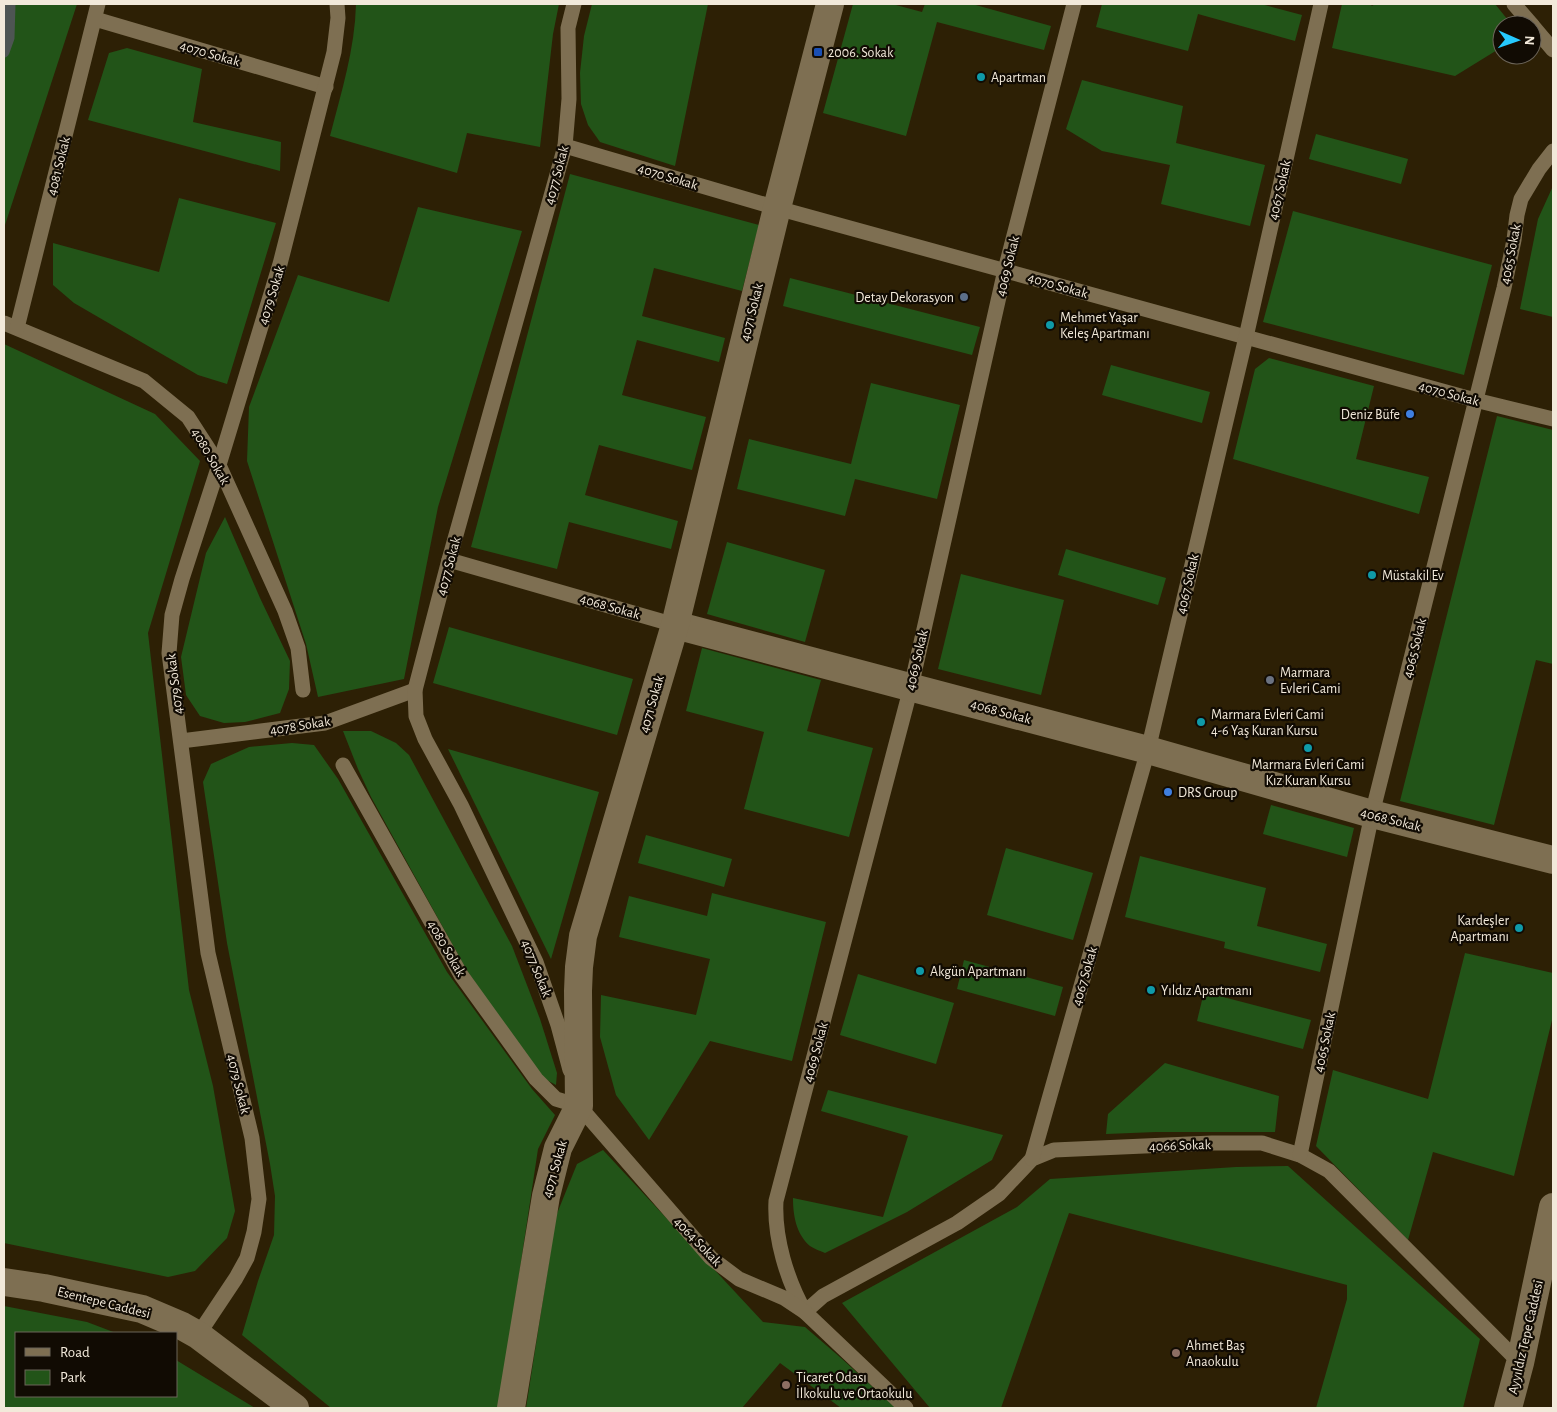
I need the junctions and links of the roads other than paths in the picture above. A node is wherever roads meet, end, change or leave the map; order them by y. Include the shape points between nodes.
1 (98, 4) edge
2 (337, 4) edge
3 (574, 4) edge
4 (830, 4) edge
5 (1074, 4) edge
6 (1321, 4) edge
7 (1514, 4) edge
8 (1523, 15) edge
9 (95, 19) junction
10 (1542, 37) edge
11 (1553, 50) edge
12 (326, 87) junction
13 (565, 146) junction
14 (1553, 150) edge
15 (777, 208) junction
16 (1006, 270) junction
17 (10, 325) edge
18 (1246, 338) junction
19 (1475, 400) junction
20 (1553, 419) edge
21 (219, 465) junction
22 (449, 560) junction
23 (675, 625) junction
24 (910, 687) junction
25 (303, 690) dead end
26 (415, 690) junction
27 (181, 741) junction
28 (1148, 750) junction
29 (343, 765) dead end
30 (1372, 814) junction
31 (1553, 860) edge
32 (579, 1106) junction
33 (1300, 1155) junction
34 (1032, 1159) junction
35 (1553, 1207) edge
36 (4, 1282) edge
37 (805, 1312) junction
38 (198, 1335) junction
39 (1520, 1363) junction
40 (295, 1408) edge
41 (511, 1408) edge
42 (906, 1408) edge
43 (1508, 1408) edge

1 - 9 lane, 4081 Sokak
2 - 12 lane, 4079 Sokak via 334,52
3 - 13 lane, 4077 Sokak via 568,28 569,99
4 - 15 street, 4071 Sokak
5 - 16 lane, 4069 Sokak
6 - 18 lane, 4067 Sokak
7 - 8 lane
9 - 12 lane, 4070 Sokak
9 - 17 lane, 4081 Sokak
10 - 11 lane
12 - 21 lane, 4079 Sokak via 280,264
13 - 15 lane, 4070 Sokak
13 - 22 lane, 4077 Sokak
14 - 19 lane, 4065 Sokak via 1521,199 1504,288
15 - 16 lane, 4070 Sokak
15 - 23 street, 4071 Sokak
16 - 18 lane, 4070 Sokak
16 - 24 lane, 4069 Sokak
17 - 21 lane, 4080 Sokak via 144,380 188,417
18 - 19 lane, 4070 Sokak
18 - 28 lane, 4067 Sokak
19 - 20 lane, 4070 Sokak
19 - 30 lane, 4065 Sokak
21 - 25 lane, 4080 Sokak via 285,611 298,648
21 - 27 lane, 4079 Sokak via 172,616 169,653
22 - 23 lane, 4068 Sokak
22 - 26 lane, 4077 Sokak
23 - 24 street, 4068 Sokak
23 - 32 street, 4071 Sokak via 580,949
24 - 28 street, 4068 Sokak
24 - 37 lane, 4069 Sokak via 776,1201 778,1235 794,1292
26 - 27 lane, 4078 Sokak via 325,723
26 - 32 lane, 4077 Sokak via 416,716 425,739 461,805 536,962 558,1025
27 - 38 lane, 4079 Sokak via 208,953 252,1138 259,1199 248,1258
28 - 30 street, 4068 Sokak
28 - 34 lane, 4067 Sokak
29 - 32 lane, 4080 Sokak via 461,974 536,1079 556,1099
30 - 31 street, 4068 Sokak
30 - 33 lane, 4065 Sokak
32 - 37 lane, 4064 Sokak via 711,1258 739,1279 784,1298
32 - 41 street, 4071 Sokak via 558,1148 546,1196
33 - 34 lane, 4066 Sokak via 1262,1143 1212,1143 1054,1150
33 - 39 lane, 4066 Sokak via 1329,1171
34 - 37 lane, 4066 Sokak via 999,1194 957,1223 823,1296
35 - 39 street, Ayyıldız Tepe Caddesi
36 - 38 street, Esentepe Caddesi via 142,1309
37 - 42 lane, 4064 Sokak
38 - 40 street, Esentepe Caddesi
39 - 43 street, Ayyıldız Tepe Caddesi

